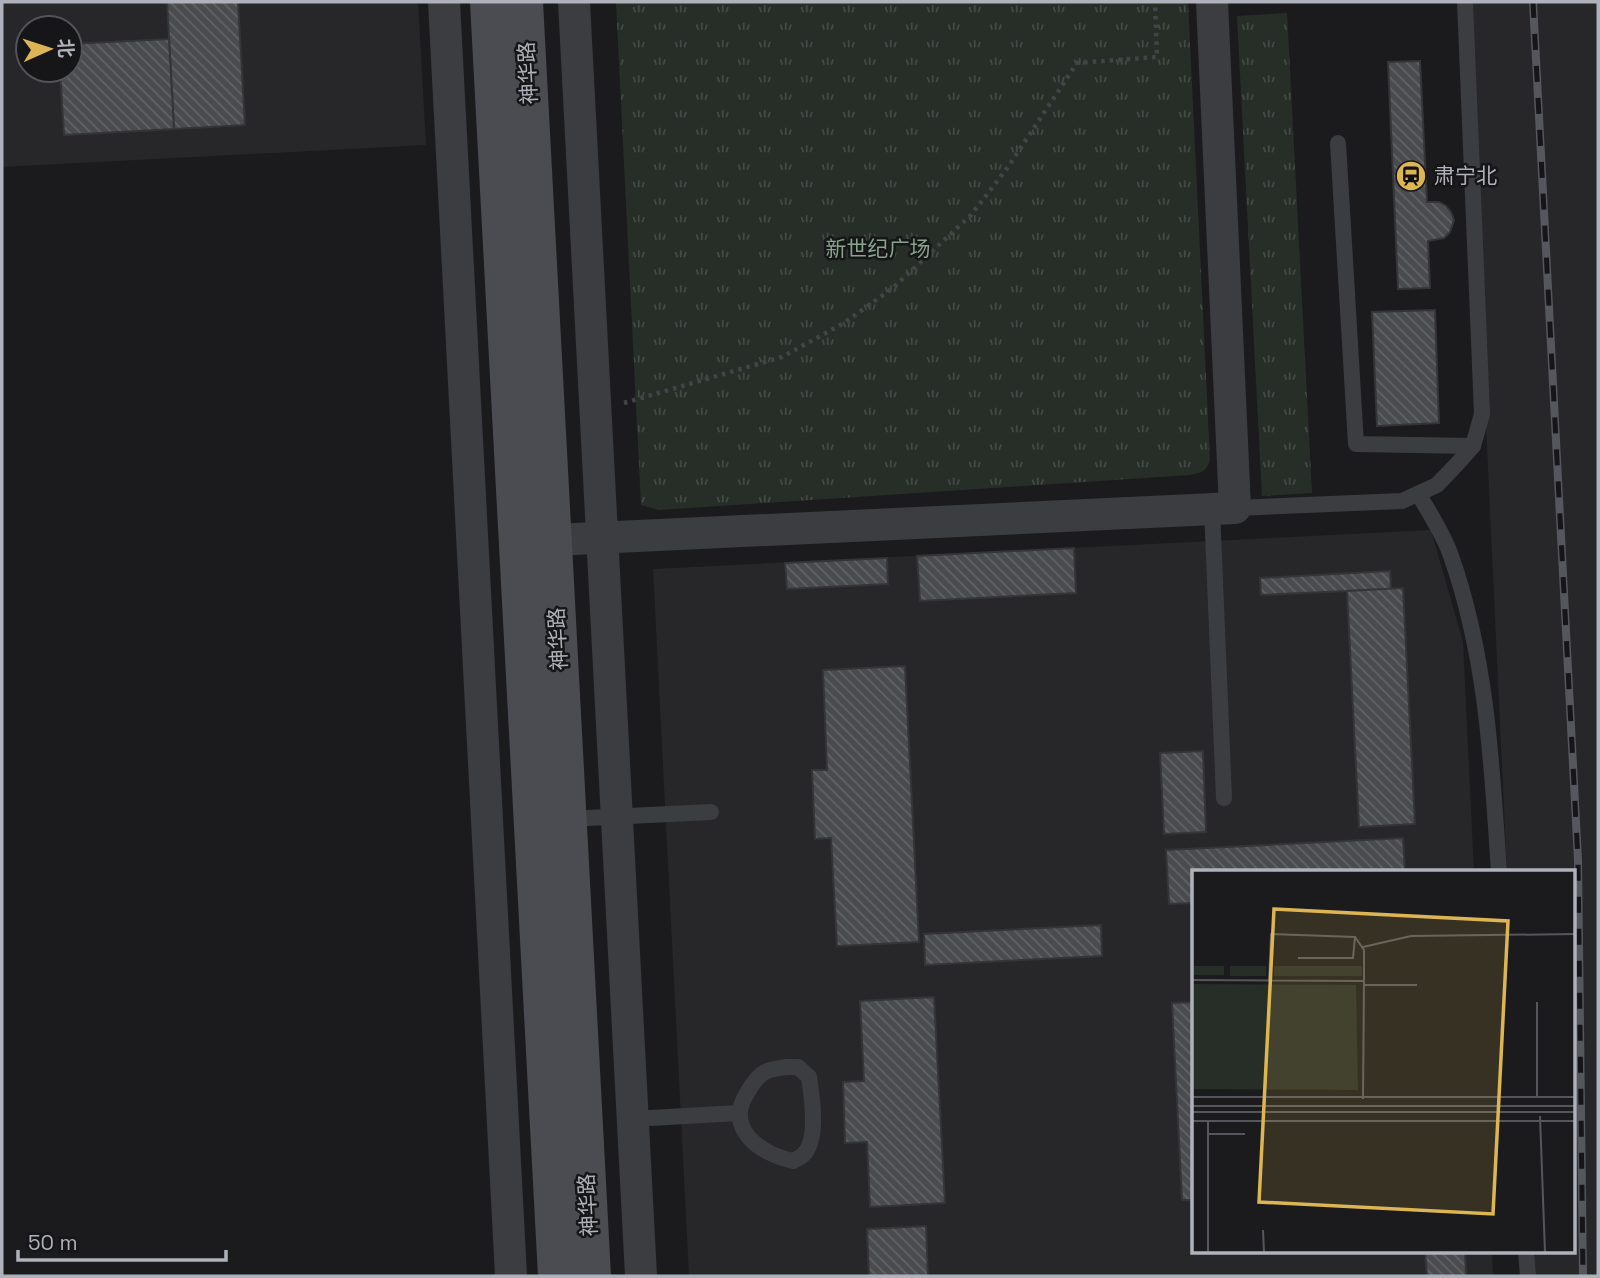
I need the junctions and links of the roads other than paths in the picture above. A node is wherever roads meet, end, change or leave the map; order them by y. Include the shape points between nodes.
1 (444, 2) edge
2 (489, 2) edge
3 (524, 2) edge
4 (574, 2) edge
5 (1212, 2) edge
6 (1465, 2) edge
7 (1338, 143) dead end
8 (1473, 446) junction
9 (1419, 495) junction
10 (1224, 508) junction
11 (601, 537) junction
12 (553, 540) junction
13 (1224, 798) dead end
14 (711, 811) dead end
15 (617, 816) junction
16 (567, 819) junction
17 (1499, 870) edge
18 (738, 1113) junction
19 (633, 1119) junction
20 (1526, 1254) edge
21 (511, 1276) edge
22 (557, 1276) edge
23 (592, 1276) edge
24 (642, 1276) edge
25 (1528, 1276) edge

1 - 21 street
2 - 22 main road, 神华路
3 - 12 main road, 神华路
4 - 11 street
5 - 10 street
6 - 8 lane via 1482,414
7 - 8 lane via 1356,444
8 - 9 lane via 1437,485
9 - 10 lane via 1402,501
9 - 17 lane via 1451,554 1480,668
10 - 11 street
10 - 13 lane
11 - 12 street
11 - 15 street
12 - 16 main road, 神华路
14 - 15 lane
15 - 16 lane
15 - 19 street
16 - 23 main road, 神华路
18 - 18 lane via 751,1140 768,1154 793,1161 809,1146 814,1110 809,1077 798,1068 765,1072 744,1096
18 - 19 lane
19 - 24 street
20 - 25 lane

